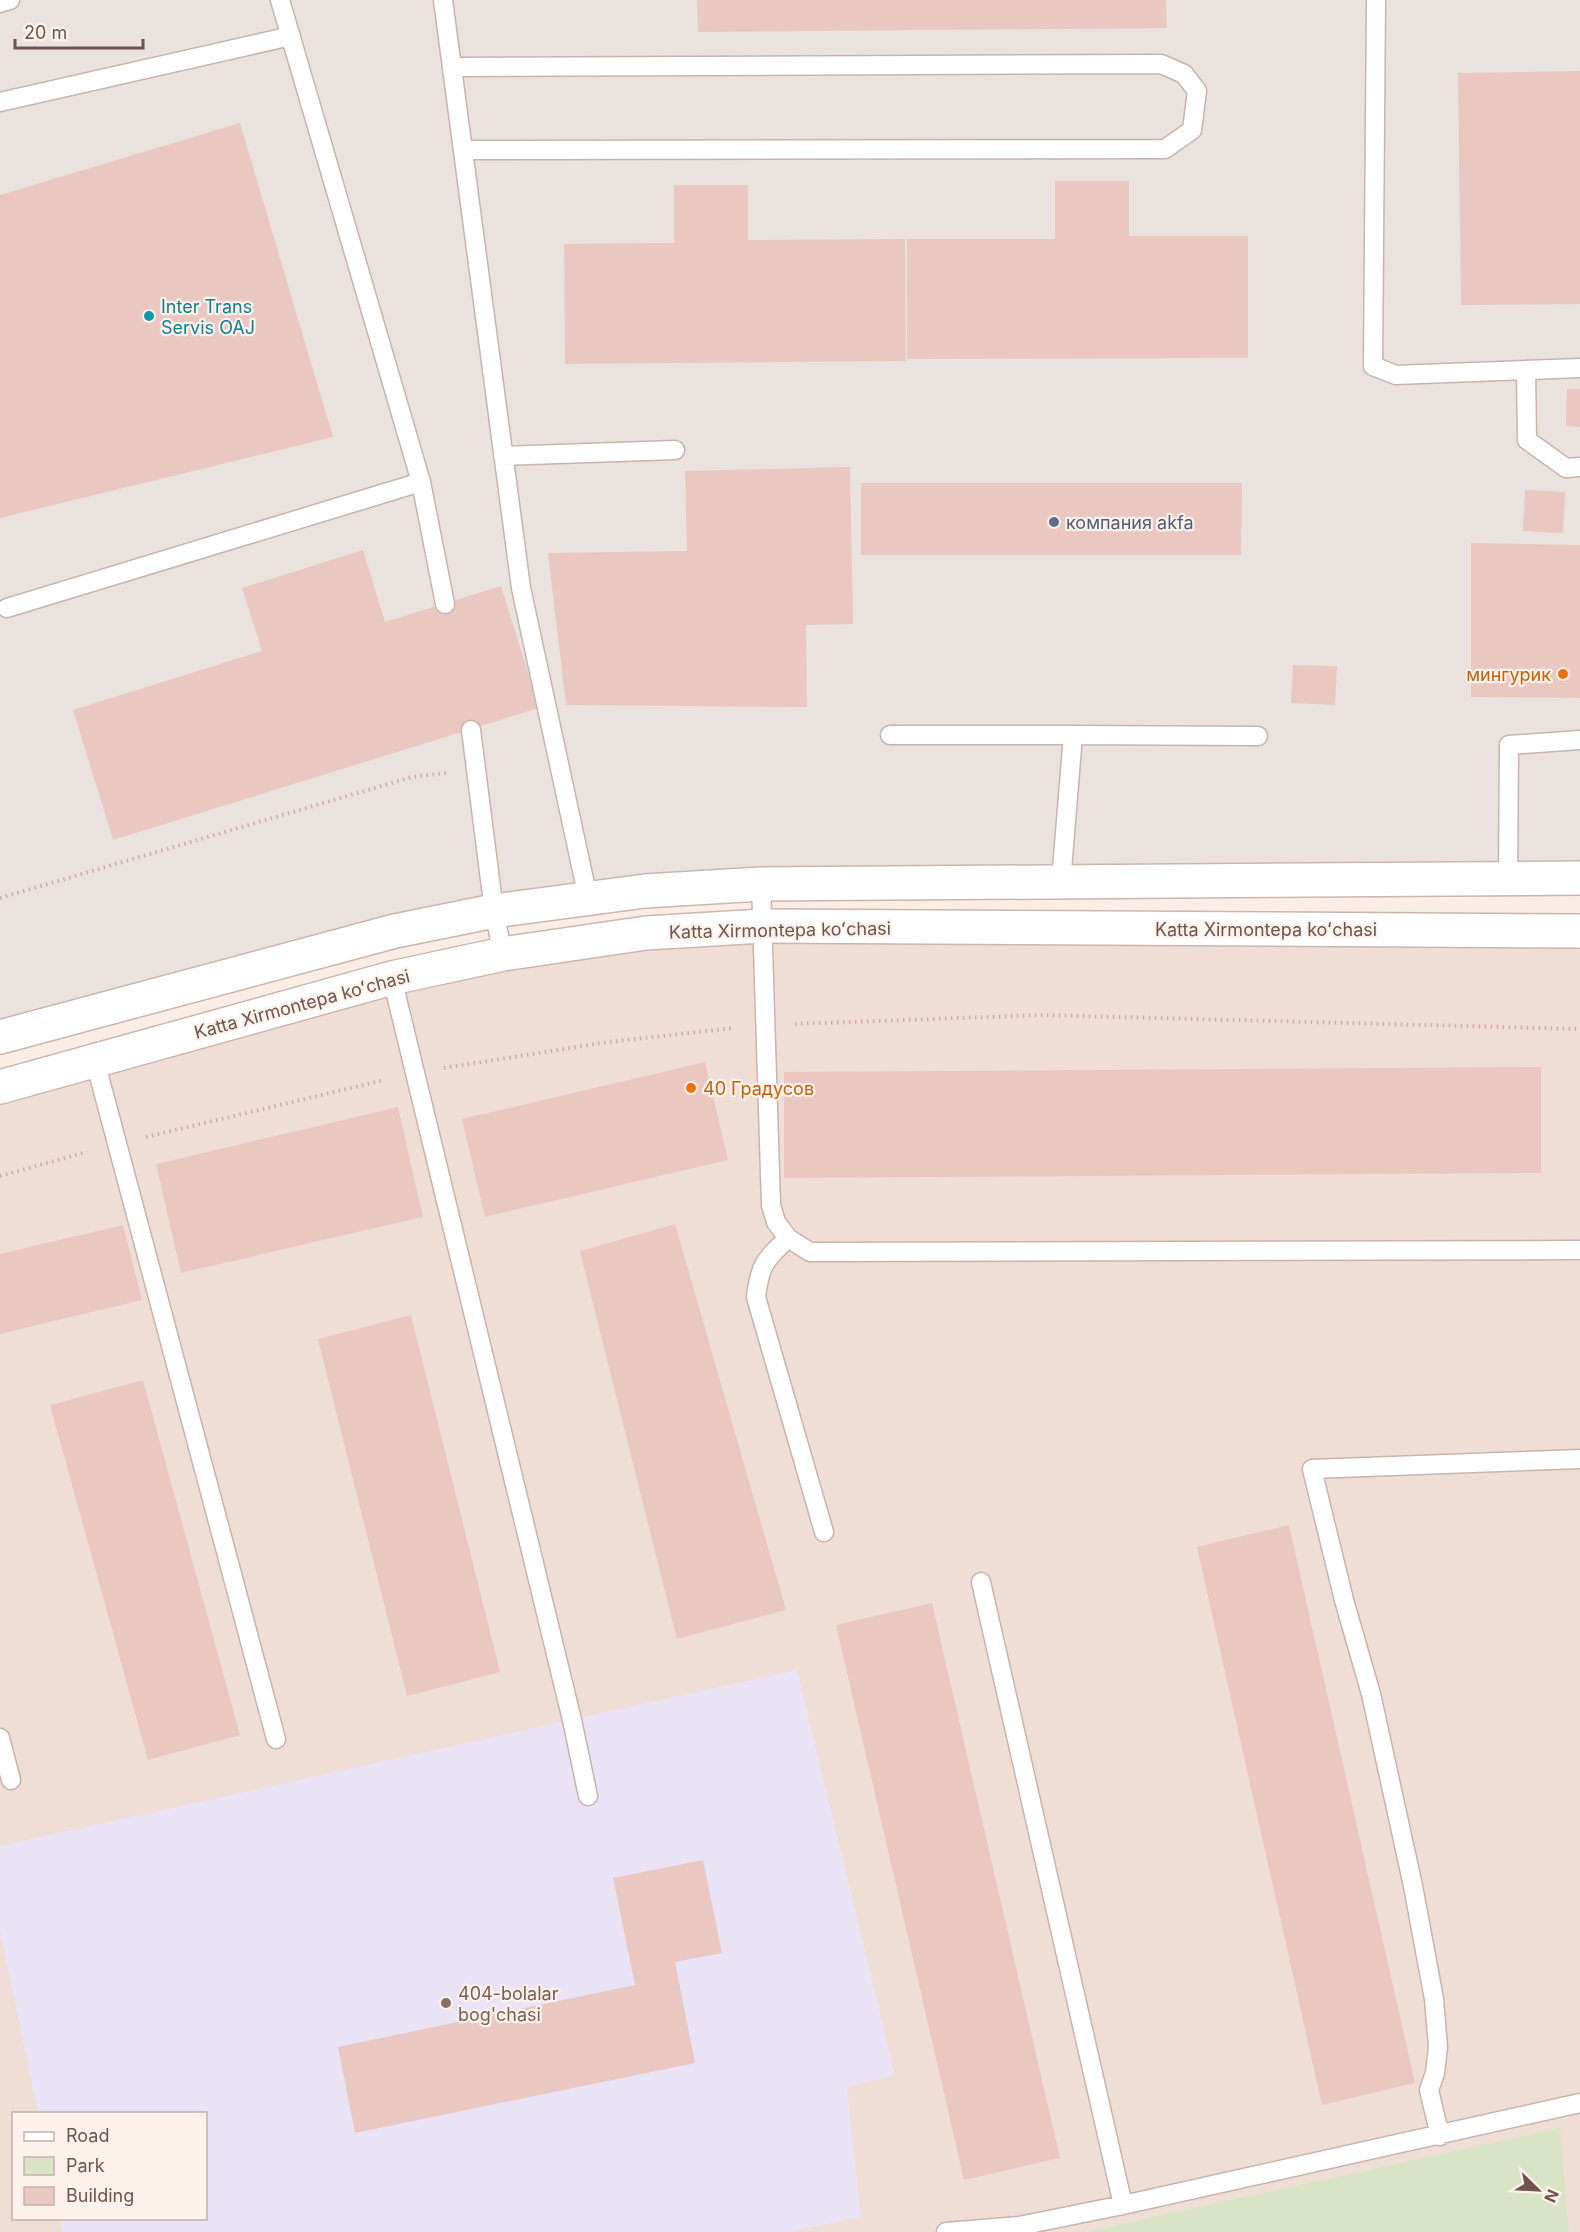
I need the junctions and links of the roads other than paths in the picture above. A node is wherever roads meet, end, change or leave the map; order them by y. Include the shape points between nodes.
1 (10, 0) edge
2 (280, 0) edge
3 (443, 0) edge
4 (1376, 0) edge
5 (0, 3) edge
6 (291, 36) junction
7 (452, 67) junction
8 (0, 102) edge
9 (463, 150) junction
10 (1580, 368) edge
11 (1526, 370) junction
12 (675, 450) dead end
13 (503, 456) junction
14 (1580, 467) edge
15 (421, 482) junction
16 (445, 604) dead end
17 (7, 608) dead end
18 (471, 730) dead end
19 (890, 735) dead end
20 (1073, 735) junction
21 (1258, 736) dead end
22 (1580, 740) edge
23 (1580, 878) edge
24 (1508, 880) junction
25 (1061, 882) junction
26 (761, 884) junction
27 (588, 898) junction
28 (494, 911) junction
29 (763, 926) junction
30 (1580, 931) edge
31 (503, 954) junction
32 (392, 978) junction
33 (0, 1037) edge
34 (95, 1061) junction
35 (0, 1087) edge
36 (788, 1238) junction
37 (1580, 1250) edge
38 (1580, 1459) edge
39 (824, 1532) dead end
40 (981, 1582) dead end
41 (0, 1738) edge
42 (276, 1739) dead end
43 (11, 1780) dead end
44 (588, 1796) dead end
45 (1580, 2103) edge
46 (1440, 2136) junction
47 (1123, 2205) junction
48 (946, 2232) edge

1 - 5 lane
2 - 6 lane
3 - 7 lane
4 - 11 lane via 1373,366 1396,375
6 - 8 lane
6 - 15 lane
7 - 9 lane
7 - 9 lane via 1161,64 1184,74 1197,91 1192,130 1165,149
9 - 13 lane
10 - 11 lane
11 - 14 lane via 1527,440 1566,468
12 - 13 lane
13 - 27 lane via 521,588
15 - 16 lane
15 - 17 lane
18 - 28 lane
19 - 20 lane
20 - 21 lane
20 - 25 lane
22 - 24 lane via 1509,745
23 - 24 main road
24 - 25 main road
25 - 26 main road
26 - 27 main road
26 - 29 lane
27 - 28 main road
28 - 31 lane
28 - 33 main road via 395,931
29 - 30 main road, Katta Xirmontepa koʻchasi
29 - 31 main road, Katta Xirmontepa koʻchasi via 646,933
29 - 36 lane via 771,1205 776,1222
31 - 32 main road, Katta Xirmontepa koʻchasi
32 - 34 main road, Katta Xirmontepa koʻchasi
32 - 44 lane
34 - 35 main road, Katta Xirmontepa koʻchasi
34 - 42 lane
36 - 37 lane via 810,1252
36 - 39 lane via 765,1260 756,1297
38 - 46 lane via 1312,1469 1371,1694 1413,1886 1434,1999 1438,2047 1436,2073 1429,2090
40 - 47 lane
41 - 43 lane
45 - 46 lane
46 - 47 lane
47 - 48 lane via 1019,2226

